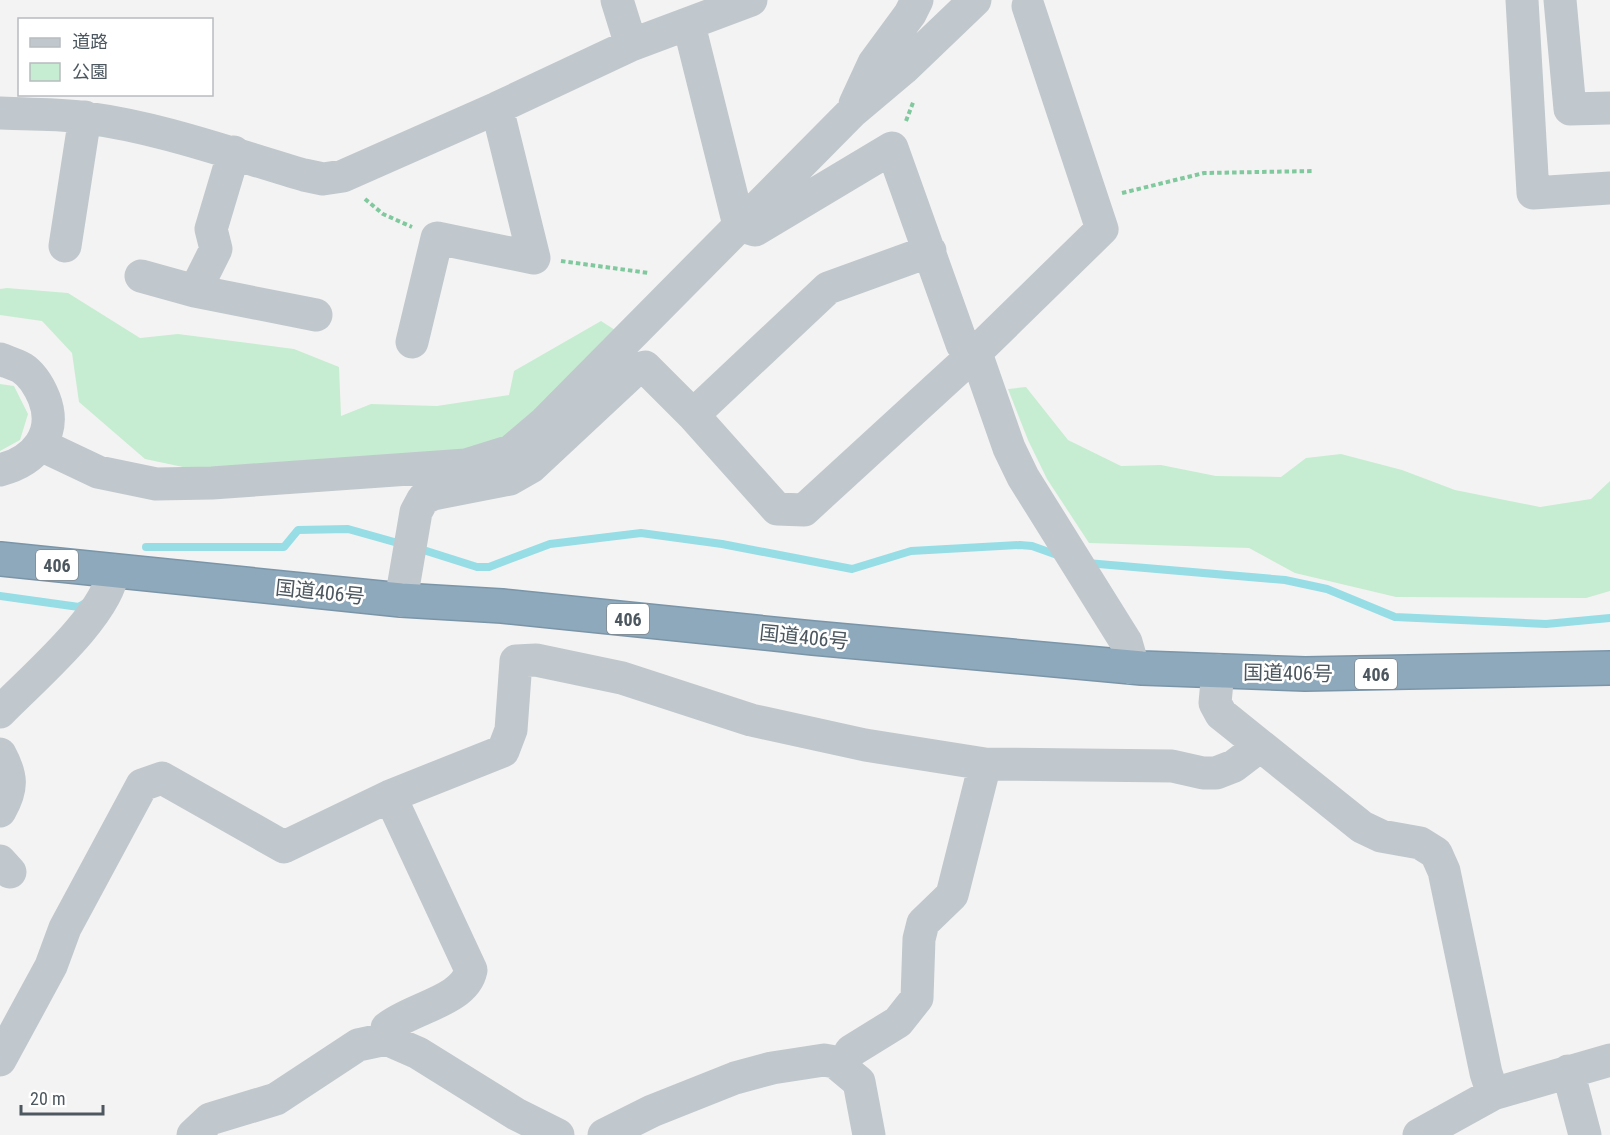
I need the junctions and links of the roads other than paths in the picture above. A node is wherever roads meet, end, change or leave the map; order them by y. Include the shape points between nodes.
1 (617, 0) edge
2 (751, 0) edge
3 (917, 0) edge
4 (975, 0) edge
5 (1522, 0) edge
6 (1560, 0) edge
7 (1029, 6) dead end
8 (689, 25) junction
9 (631, 45) junction
10 (497, 108) junction
11 (1610, 108) edge
12 (852, 112) junction
13 (0, 113) edge
14 (85, 117) junction
15 (234, 152) junction
16 (1610, 188) edge
17 (739, 225) junction
18 (65, 246) dead end
19 (930, 251) junction
20 (141, 276) dead end
21 (195, 291) junction
22 (316, 315) dead end
23 (412, 342) dead end
24 (971, 357) junction
25 (0, 359) edge
26 (693, 415) junction
27 (41, 445) junction
28 (0, 470) edge
29 (0, 559) edge
30 (114, 571) junction
31 (403, 585) junction
32 (1130, 667) junction
33 (1610, 669) edge
34 (1218, 671) junction
35 (0, 712) edge
36 (1260, 746) junction
37 (0, 754) edge
38 (985, 764) junction
39 (390, 796) junction
40 (0, 811) edge
41 (386, 1039) junction
42 (0, 1060) edge
43 (1610, 1060) edge
44 (842, 1066) junction
45 (1568, 1071) junction
46 (1493, 1094) junction
47 (610, 1134) edge
48 (193, 1135) edge
49 (558, 1135) edge
50 (870, 1135) edge
51 (1419, 1135) edge
52 (1585, 1135) edge

1 - 9 street
2 - 8 street
3 - 12 street via 874,63
4 - 12 street
5 - 16 street via 1533,193
6 - 11 street via 1570,109
7 - 24 street via 1102,229
8 - 9 street
8 - 17 street
9 - 10 street
10 - 15 street via 343,176 323,179 304,175
10 - 23 street via 534,258 437,238
12 - 17 street
13 - 14 street
14 - 15 street via 176,135
14 - 18 street
15 - 21 street via 211,229 216,249
17 - 19 street via 755,231 892,148
17 - 27 street via 544,423 511,451 466,465 156,484 98,472
19 - 24 street via 962,344
19 - 26 street via 828,288
20 - 21 street
21 - 22 street
24 - 26 street via 804,510 777,509
24 - 32 street via 979,362 1023,477 1126,642
25 - 27 street via 22,368 39,385 47,406 48,431
26 - 31 street via 645,367 635,370 531,467 510,479 423,499 416,512
27 - 28 street via 17,466
29 - 30 highway, 国道406号 / 406
30 - 31 highway, 国道406号 / 406
30 - 35 street via 111,587 94,614
31 - 32 highway, 国道406号 / 406 via 502,606
32 - 34 highway, 国道406号 / 406
33 - 34 highway, 国道406号 / 406 via 1386,674
34 - 36 street via 1215,703 1221,714
36 - 38 street via 1234,766 1216,773 1172,766
36 - 46 street via 1362,828 1420,843 1436,854 1444,871
37 - 40 street via 11,774 7,800
38 - 39 street via 865,745 751,720 622,678 536,660 516,661 511,730 503,751
38 - 44 street via 952,895 923,923 917,998 898,1022 851,1051
39 - 41 street via 471,970 469,981 459,991 399,1018 387,1028
39 - 42 street via 284,847 162,778 142,785
41 - 48 street via 358,1046 276,1098 210,1119
41 - 49 street via 418,1053 516,1114
43 - 45 street
44 - 47 street via 825,1060 735,1078 652,1111
44 - 50 street via 859,1082
45 - 46 street
45 - 52 street
46 - 51 street

